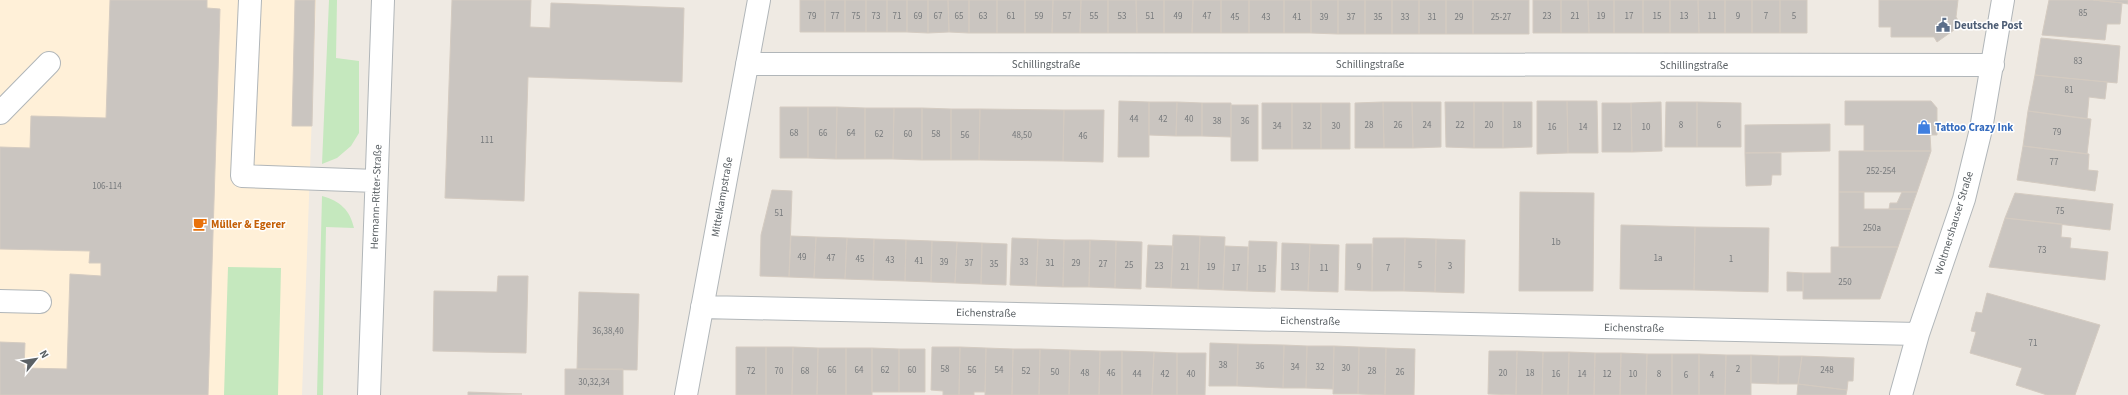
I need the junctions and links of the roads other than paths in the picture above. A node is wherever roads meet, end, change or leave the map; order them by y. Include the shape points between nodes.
1 (250, 0) edge
2 (383, 0) edge
3 (759, 0) edge
4 (2003, 0) edge
5 (49, 63) dead end
6 (747, 64) junction
7 (1993, 65) junction
8 (0, 113) edge
9 (376, 181) junction
10 (0, 301) edge
11 (40, 302) dead end
12 (702, 307) junction
13 (1918, 334) junction
14 (369, 395) edge
15 (686, 395) edge
16 (1901, 395) edge

1 - 9 street via 242,176
2 - 9 street, Hermann-Ritter-Straße
3 - 6 street, Mittelkampstraße
4 - 7 street, Woltmershauser Straße
5 - 8 street
6 - 7 street, Schillingstraße
6 - 12 street, Mittelkampstraße
7 - 13 street, Woltmershauser Straße via 1964,199
9 - 14 street, Hermann-Ritter-Straße
10 - 11 street
12 - 13 street, Eichenstraße
12 - 15 street, Mittelkampstraße
13 - 16 street, Woltmershauser Straße

